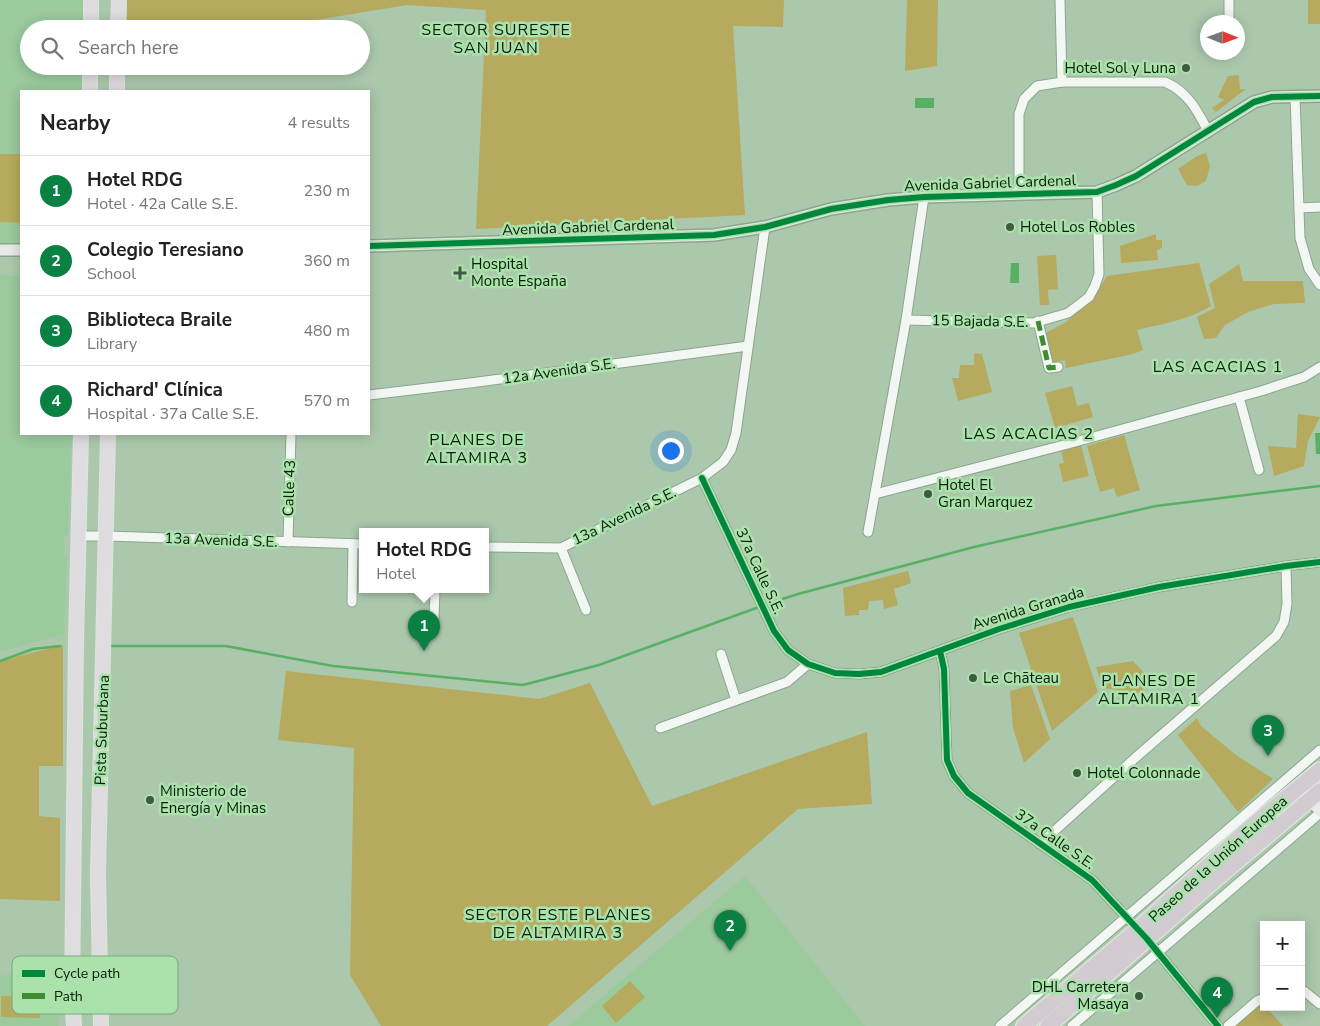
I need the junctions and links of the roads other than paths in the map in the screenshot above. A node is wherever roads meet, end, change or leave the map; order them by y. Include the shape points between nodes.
1 (91, 0) edge
2 (119, 0) edge
3 (1060, 0) edge
4 (1229, 0) edge
5 (1229, 15) edge
6 (90, 20) edge
7 (118, 20) edge
8 (90, 75) edge
9 (117, 75) edge
10 (1062, 82) junction
11 (90, 90) edge
12 (116, 90) edge
13 (1295, 96) junction
14 (1320, 96) edge
15 (1208, 131) junction
16 (1097, 192) junction
17 (1019, 194) junction
18 (924, 197) junction
19 (1320, 207) edge
20 (1299, 208) junction
21 (765, 227) junction
22 (370, 246) edge
23 (0, 250) edge
24 (20, 250) edge
25 (1320, 285) edge
26 (906, 320) junction
27 (1038, 321) junction
28 (748, 346) junction
29 (1320, 366) edge
30 (1058, 367) dead end
31 (370, 395) edge
32 (1239, 397) junction
33 (82, 435) edge
34 (108, 435) edge
35 (291, 435) edge
36 (1259, 470) dead end
37 (702, 478) junction
38 (875, 494) junction
39 (868, 532) dead end
40 (79, 536) junction
41 (106, 536) junction
42 (288, 542) junction
43 (358, 544) edge
44 (489, 547) edge
45 (561, 548) junction
46 (1320, 562) edge
47 (1286, 566) junction
48 (435, 593) edge
49 (352, 602) dead end
50 (586, 610) dead end
51 (434, 618) dead end
52 (940, 651) junction
53 (721, 654) dead end
54 (808, 664) junction
55 (736, 700) junction
56 (660, 728) dead end
57 (1320, 750) edge
58 (1320, 770) edge
59 (1299, 787) junction
60 (1315, 795) edge
61 (1320, 812) edge
62 (1040, 844) junction
63 (1126, 916) junction
64 (1143, 934) junction
65 (1158, 952) junction
66 (72, 956) edge
67 (100, 956) edge
68 (1305, 992) edge
69 (1260, 1000) edge
70 (1320, 1004) edge
71 (1000, 1026) edge
72 (1024, 1026) edge
73 (1048, 1026) edge
74 (1072, 1026) edge
75 (1218, 1026) edge
76 (1228, 1026) edge

1 - 6 main road
2 - 7 main road
3 - 10 street
4 - 5 street
8 - 11 main road
9 - 12 main road
10 - 15 street via 1165,82 1194,105
10 - 17 street via 1038,86 1024,99 1019,114
13 - 14 street, Avenida Gabriel Cardenal
13 - 15 street, Avenida Gabriel Cardenal via 1254,102
13 - 20 street
15 - 16 street, Avenida Gabriel Cardenal via 1136,176
16 - 17 street, Avenida Gabriel Cardenal
16 - 27 street, 15 Bajada S.E. via 1099,274 1095,286 1089,297 1068,312
17 - 18 street, Avenida Gabriel Cardenal
18 - 21 street, Avenida Gabriel Cardenal via 831,209
18 - 26 street
19 - 20 street
20 - 25 street via 1300,238 1309,269
21 - 22 street, Avenida Gabriel Cardenal via 714,235
21 - 28 street
23 - 24 street
26 - 27 street, 15 Bajada S.E.
26 - 38 street
27 - 30 street via 1049,368
28 - 31 street, 12a Avenida S.E.
28 - 37 street via 731,450 723,462
29 - 32 street via 1304,377
32 - 36 street
32 - 38 street
33 - 40 main road, Pista Suburbana
34 - 41 main road, Pista Suburbana
35 - 42 street, Calle 43
37 - 45 street, 13a Avenida S.E.
37 - 54 street, 37a Calle S.E. via 774,631 788,650
38 - 39 street
40 - 41 street, 13a Avenida S.E.
40 - 66 main road, Pista Suburbana
41 - 42 street, 13a Avenida S.E.
41 - 67 main road, Pista Suburbana via 98,873
42 - 43 street, 13a Avenida S.E.
43 - 49 street
44 - 45 street, 13a Avenida S.E.
45 - 50 street
46 - 47 street, Avenida Granada
47 - 52 street, Avenida Granada via 1158,587 1069,607 999,628
47 - 62 street via 1287,604 1284,622 1276,636
48 - 51 street
52 - 54 street, Avenida Granada via 881,672 835,672
52 - 62 street, 37a Calle S.E. via 944,668 947,760 954,776 968,793
53 - 55 street
54 - 55 street via 787,682
55 - 56 street
57 - 63 street
58 - 59 highway, Paseo de la Unión Europea
59 - 60 street
59 - 64 highway, Paseo de la Unión Europea via 1248,829
60 - 61 street
60 - 64 highway, Paseo de la Unión Europea
61 - 65 street
62 - 63 street, 37a Calle S.E. via 1092,880
63 - 64 street, 37a Calle S.E.
63 - 71 street
64 - 65 street, 37a Calle S.E.
64 - 72 highway, Paseo de la Unión Europea
64 - 73 highway, Paseo de la Unión Europea
65 - 74 street
65 - 75 street, 37a Calle S.E.
68 - 70 street
69 - 76 street

